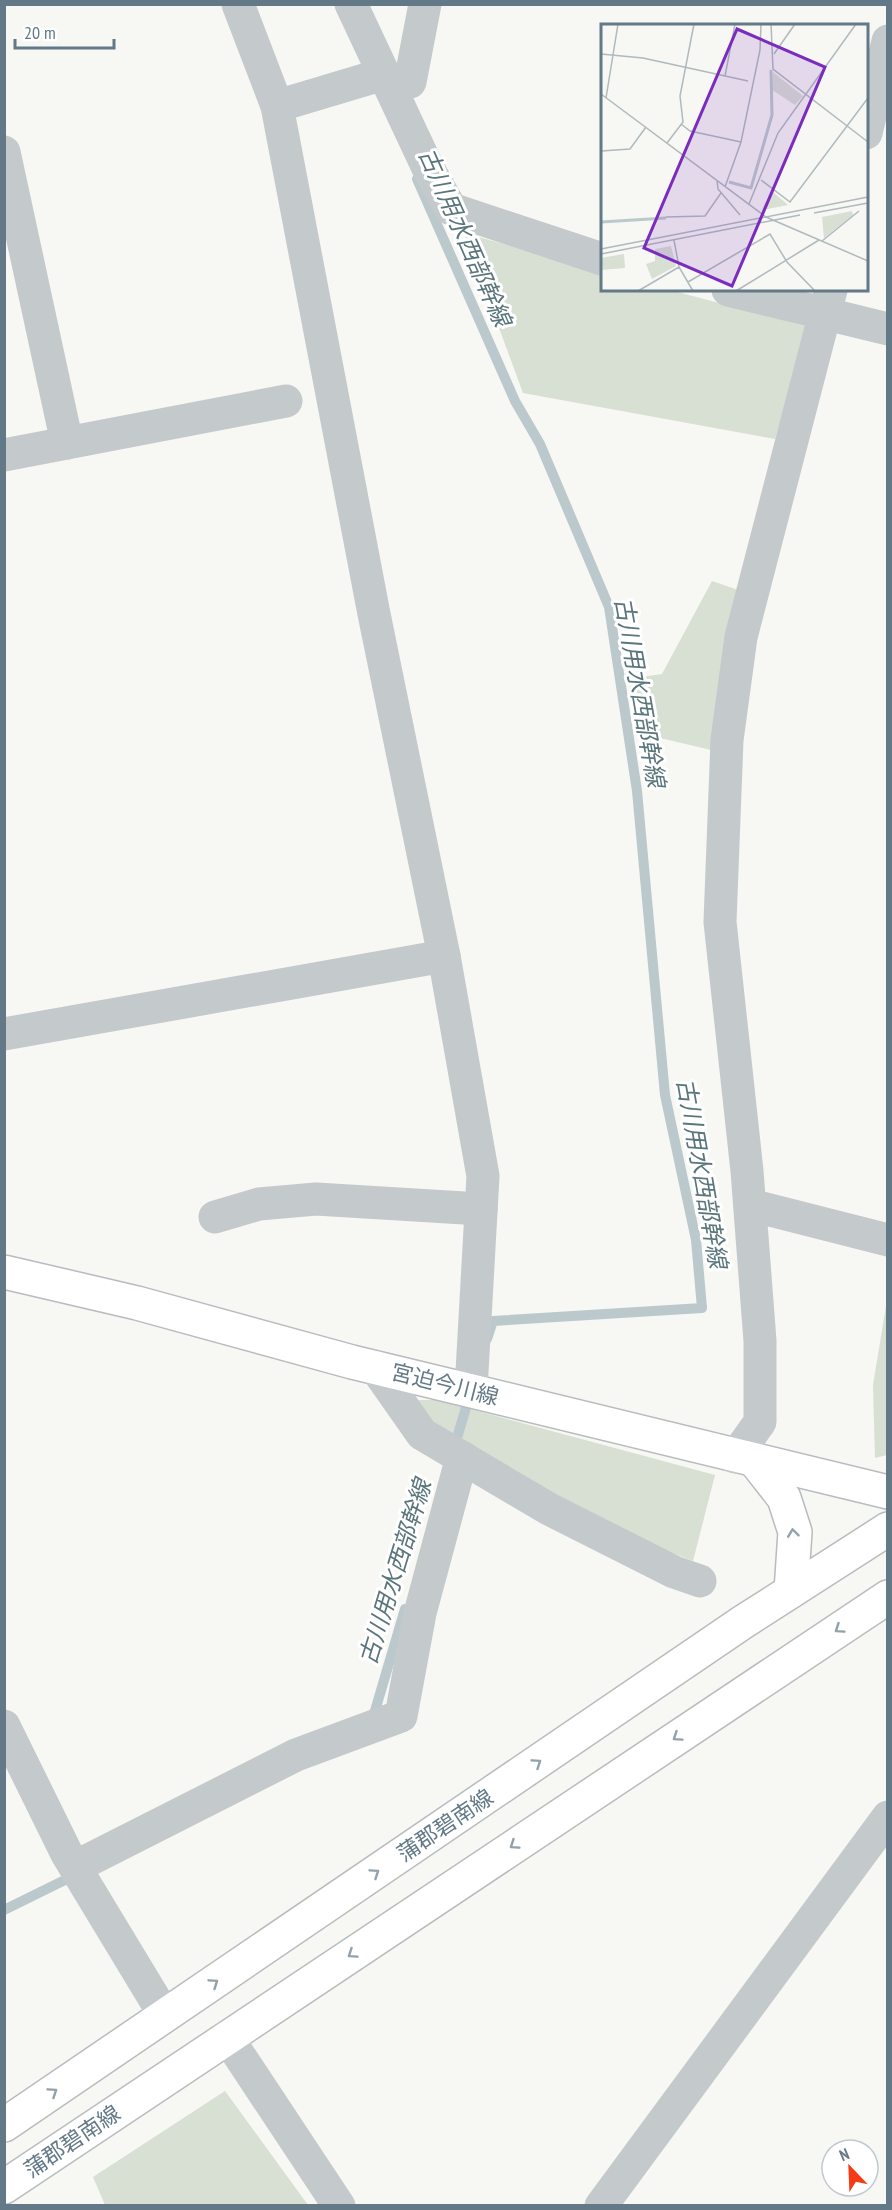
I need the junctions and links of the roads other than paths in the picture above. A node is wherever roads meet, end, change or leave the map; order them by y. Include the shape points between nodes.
1 (238, 4) edge
2 (351, 4) edge
3 (424, 4) edge
4 (888, 41) edge
5 (397, 78) junction
6 (277, 106) junction
7 (868, 129) edge
8 (4, 152) edge
9 (601, 258) edge
10 (737, 291) edge
11 (828, 301) edge
12 (888, 328) edge
13 (286, 401) dead end
14 (67, 443) junction
15 (4, 455) edge
16 (444, 956) junction
17 (4, 1034) edge
18 (750, 1205) junction
19 (481, 1209) junction
20 (215, 1217) dead end
21 (888, 1240) edge
22 (4, 1272) edge
23 (375, 1367) junction
24 (471, 1390) junction
25 (462, 1457) junction
26 (745, 1459) junction
27 (888, 1492) edge
28 (888, 1529) edge
29 (700, 1581) dead end
30 (791, 1591) junction
31 (888, 1596) edge
32 (4, 1726) edge
33 (888, 1817) edge
34 (75, 1867) junction
35 (165, 2016) junction
36 (227, 2037) junction
37 (4, 2125) edge
38 (4, 2187) edge
39 (339, 2205) edge
40 (601, 2205) edge

1 - 6 street
2 - 5 street
3 - 5 street
4 - 7 street
5 - 6 street
5 - 9 street via 428,168 451,208
6 - 16 street
8 - 14 street
10 - 11 street
11 - 12 street
11 - 18 street via 741,637 727,740 720,922
13 - 14 street
14 - 15 street
16 - 17 street
16 - 19 street via 483,1176
18 - 21 street
18 - 26 street via 760,1341 760,1422
19 - 20 street via 316,1199 259,1204
19 - 24 street
22 - 23 main road, 宮迫今川線
23 - 24 main road, 宮迫今川線
23 - 25 street via 422,1434
24 - 26 main road, 宮迫今川線
25 - 29 street via 549,1509 674,1572
25 - 34 street via 420,1613 400,1716 296,1755
26 - 27 main road, 宮迫今川線
30 -> 26 main road via 795,1532 784,1498
28 - 30 main road, 蒲郡碧南線
35 -> 30 main road, 蒲郡碧南線
31 -> 36 main road, 蒲郡碧南線
32 - 34 street
33 - 40 street
34 - 35 street
37 -> 35 main road, 蒲郡碧南線
36 - 38 main road, 蒲郡碧南線
36 - 39 street

